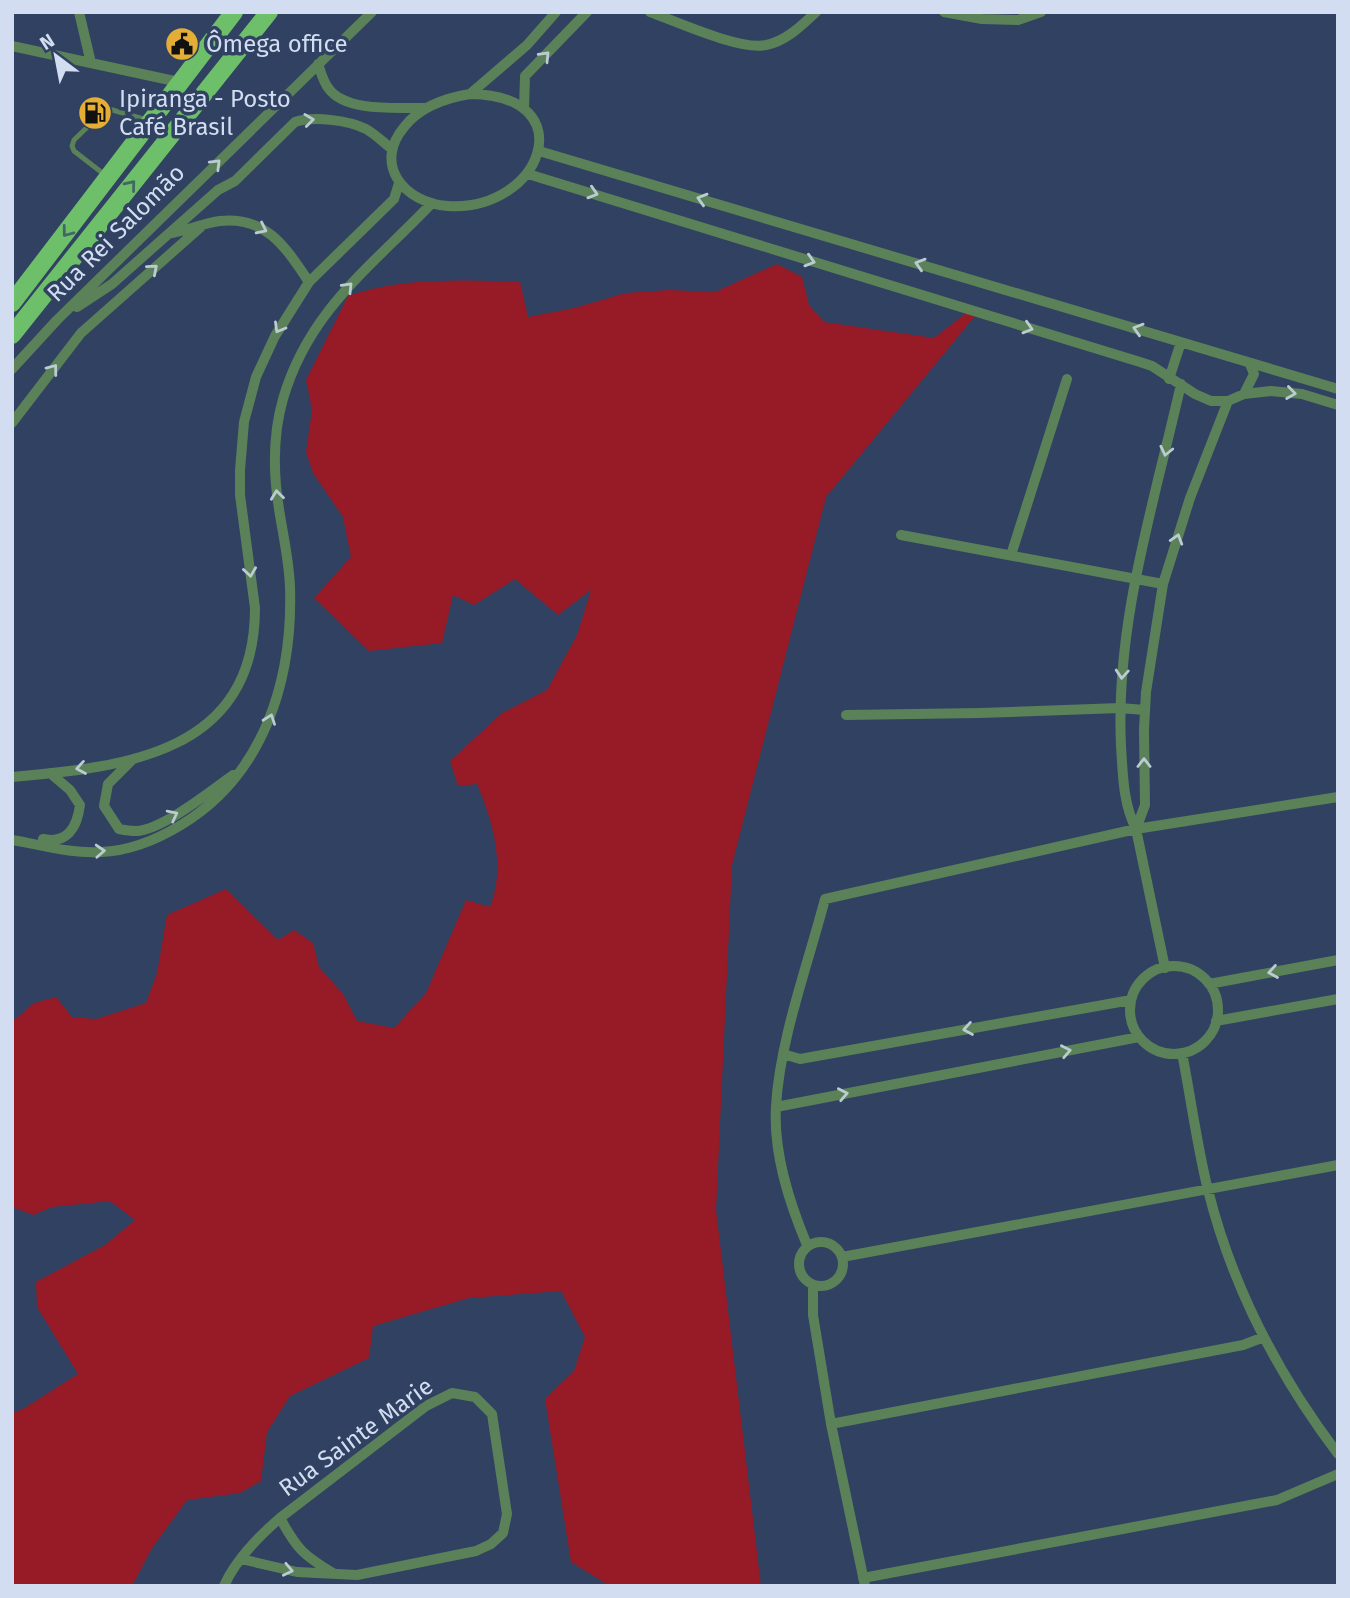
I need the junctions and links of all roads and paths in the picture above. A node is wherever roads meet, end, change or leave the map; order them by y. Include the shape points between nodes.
1 (79, 12) edge
2 (234, 12) edge
3 (269, 12) edge
4 (372, 12) edge
5 (556, 12) edge
6 (587, 12) edge
7 (650, 12) edge
8 (816, 12) edge
9 (944, 12) edge
10 (1041, 12) edge
11 (980, 16) edge
12 (12, 46) edge
13 (91, 64) junction
14 (317, 64) junction
15 (179, 82) junction
16 (470, 94) junction
17 (426, 108) junction
18 (524, 108) junction
19 (150, 121) junction
20 (393, 149) junction
21 (539, 151) junction
22 (528, 174) junction
23 (108, 177) junction
24 (399, 183) junction
25 (432, 203) junction
26 (204, 225) junction
27 (172, 233) junction
28 (309, 282) junction
29 (12, 303) edge
30 (57, 320) junction
31 (12, 335) edge
32 (1181, 342) junction
33 (1250, 364) junction
34 (12, 369) edge
35 (1066, 379) dead end
36 (1169, 379) junction
37 (1181, 384) junction
38 (1338, 389) edge
39 (1244, 394) junction
40 (1228, 401) junction
41 (1338, 405) edge
42 (12, 424) edge
43 (901, 535) dead end
44 (1010, 555) junction
45 (1135, 577) junction
46 (1163, 584) junction
47 (1120, 708) junction
48 (1145, 710) junction
49 (846, 715) dead end
50 (132, 760) junction
51 (245, 766) junction
52 (50, 773) junction
53 (12, 777) edge
54 (1338, 797) edge
55 (1136, 830) junction
56 (12, 835) edge
57 (12, 840) edge
58 (1338, 960) edge
59 (1165, 968) junction
60 (1209, 984) junction
61 (1338, 999) edge
62 (1131, 1000) junction
63 (1216, 1021) junction
64 (1139, 1037) junction
65 (1182, 1053) junction
66 (783, 1054) junction
67 (776, 1107) junction
68 (1338, 1166) edge
69 (1208, 1189) junction
70 (807, 1245) junction
71 (842, 1257) junction
72 (813, 1285) junction
73 (1264, 1337) junction
74 (831, 1424) junction
75 (1338, 1454) edge
76 (1338, 1474) edge
77 (280, 1518) junction
78 (241, 1559) junction
79 (335, 1575) junction
80 (864, 1582) edge
81 (224, 1586) edge

1 - 13 street
2 - 15 main road
31 -> 3 main road
4 - 14 street, Rua Rei Salomão
5 - 16 street via 527,45
18 -> 6 street via 525,76
7 - 8 street via 735,42 765,46 793,33
9 - 11 street
10 - 11 street via 1018,20
12 - 13 street
13 - 15 street
14 - 17 street via 330,91 347,101
30 -> 14 street, Rua Rei Salomão
15 - 19 main road
16 - 17 street
16 - 18 street via 500,97
17 - 20 street via 404,127
18 - 21 street via 538,128
19 - 23 main road
19 - 23 lane via 104,111 74,140 74,151
20 - 24 street
27 -> 20 street via 295,122 323,119 364,128
21 - 22 street
32 -> 21 street
22 - 25 street via 492,199 461,206
22 -> 36 street via 1140,362
23 -> 29 main road
24 - 25 street
24 - 28 street via 394,199
51 -> 25 street via 272,714 288,641 290,587 275,468 278,424 289,382 307,340 333,303
26 - 27 street
26 -> 28 street via 220,221 256,224 274,235
42 -> 26 street via 81,332
27 - 30 street via 112,284
28 -> 50 street via 265,356 244,422 240,495 255,608 248,660 233,692 211,720 171,747
30 - 34 street, Rua Rei Salomão
32 - 33 street
32 - 36 street
33 - 38 street
33 - 39 street via 1254,374
35 - 44 street
36 - 37 street
37 - 40 street via 1203,398
37 -> 45 street
39 - 40 street
39 -> 41 street via 1287,391
46 -> 40 street
43 - 44 street
44 - 45 street
45 - 46 street
45 -> 47 street
46 - 48 street
47 - 48 street
47 - 49 street
47 - 55 street via 1127,811
55 -> 48 street via 1145,805
50 -> 51 street via 108,784 104,806 119,829 138,831 185,809
50 -> 52 street
57 -> 51 street via 103,852 154,839 205,809
52 - 53 street
52 - 56 street via 80,805 70,833 54,841
54 - 55 street
55 - 59 street
55 - 66 street via 825,899
58 -> 60 street
59 - 60 street via 1185,968
59 - 62 street via 1140,982
60 - 63 street via 1217,1002
61 - 63 street
62 - 64 street via 1131,1019
62 -> 66 street via 800,1059
63 - 65 street via 1207,1038
64 - 65 street via 1163,1053
67 -> 64 street
65 - 69 street
66 - 67 street
67 - 70 street via 785,1182
68 - 69 street
69 - 71 street
69 - 73 street via 1232,1265
70 - 71 street via 828,1242
70 - 72 street via 798,1263 802,1277
71 - 72 street via 839,1277 827,1285
72 - 74 street via 813,1315
73 - 74 street via 1243,1345
73 - 75 street
74 - 80 street
76 - 80 street via 1277,1500
77 - 78 street, Rua Sainte Marie
77 - 79 street via 305,1556
77 - 79 street, Rua Sainte Marie via 426,1406 452,1393 475,1397 492,1414 507,1514 503,1533 476,1551 356,1575
78 -> 79 street, Rua Sainte Marie via 296,1572
78 - 81 street, Rua Sainte Marie

